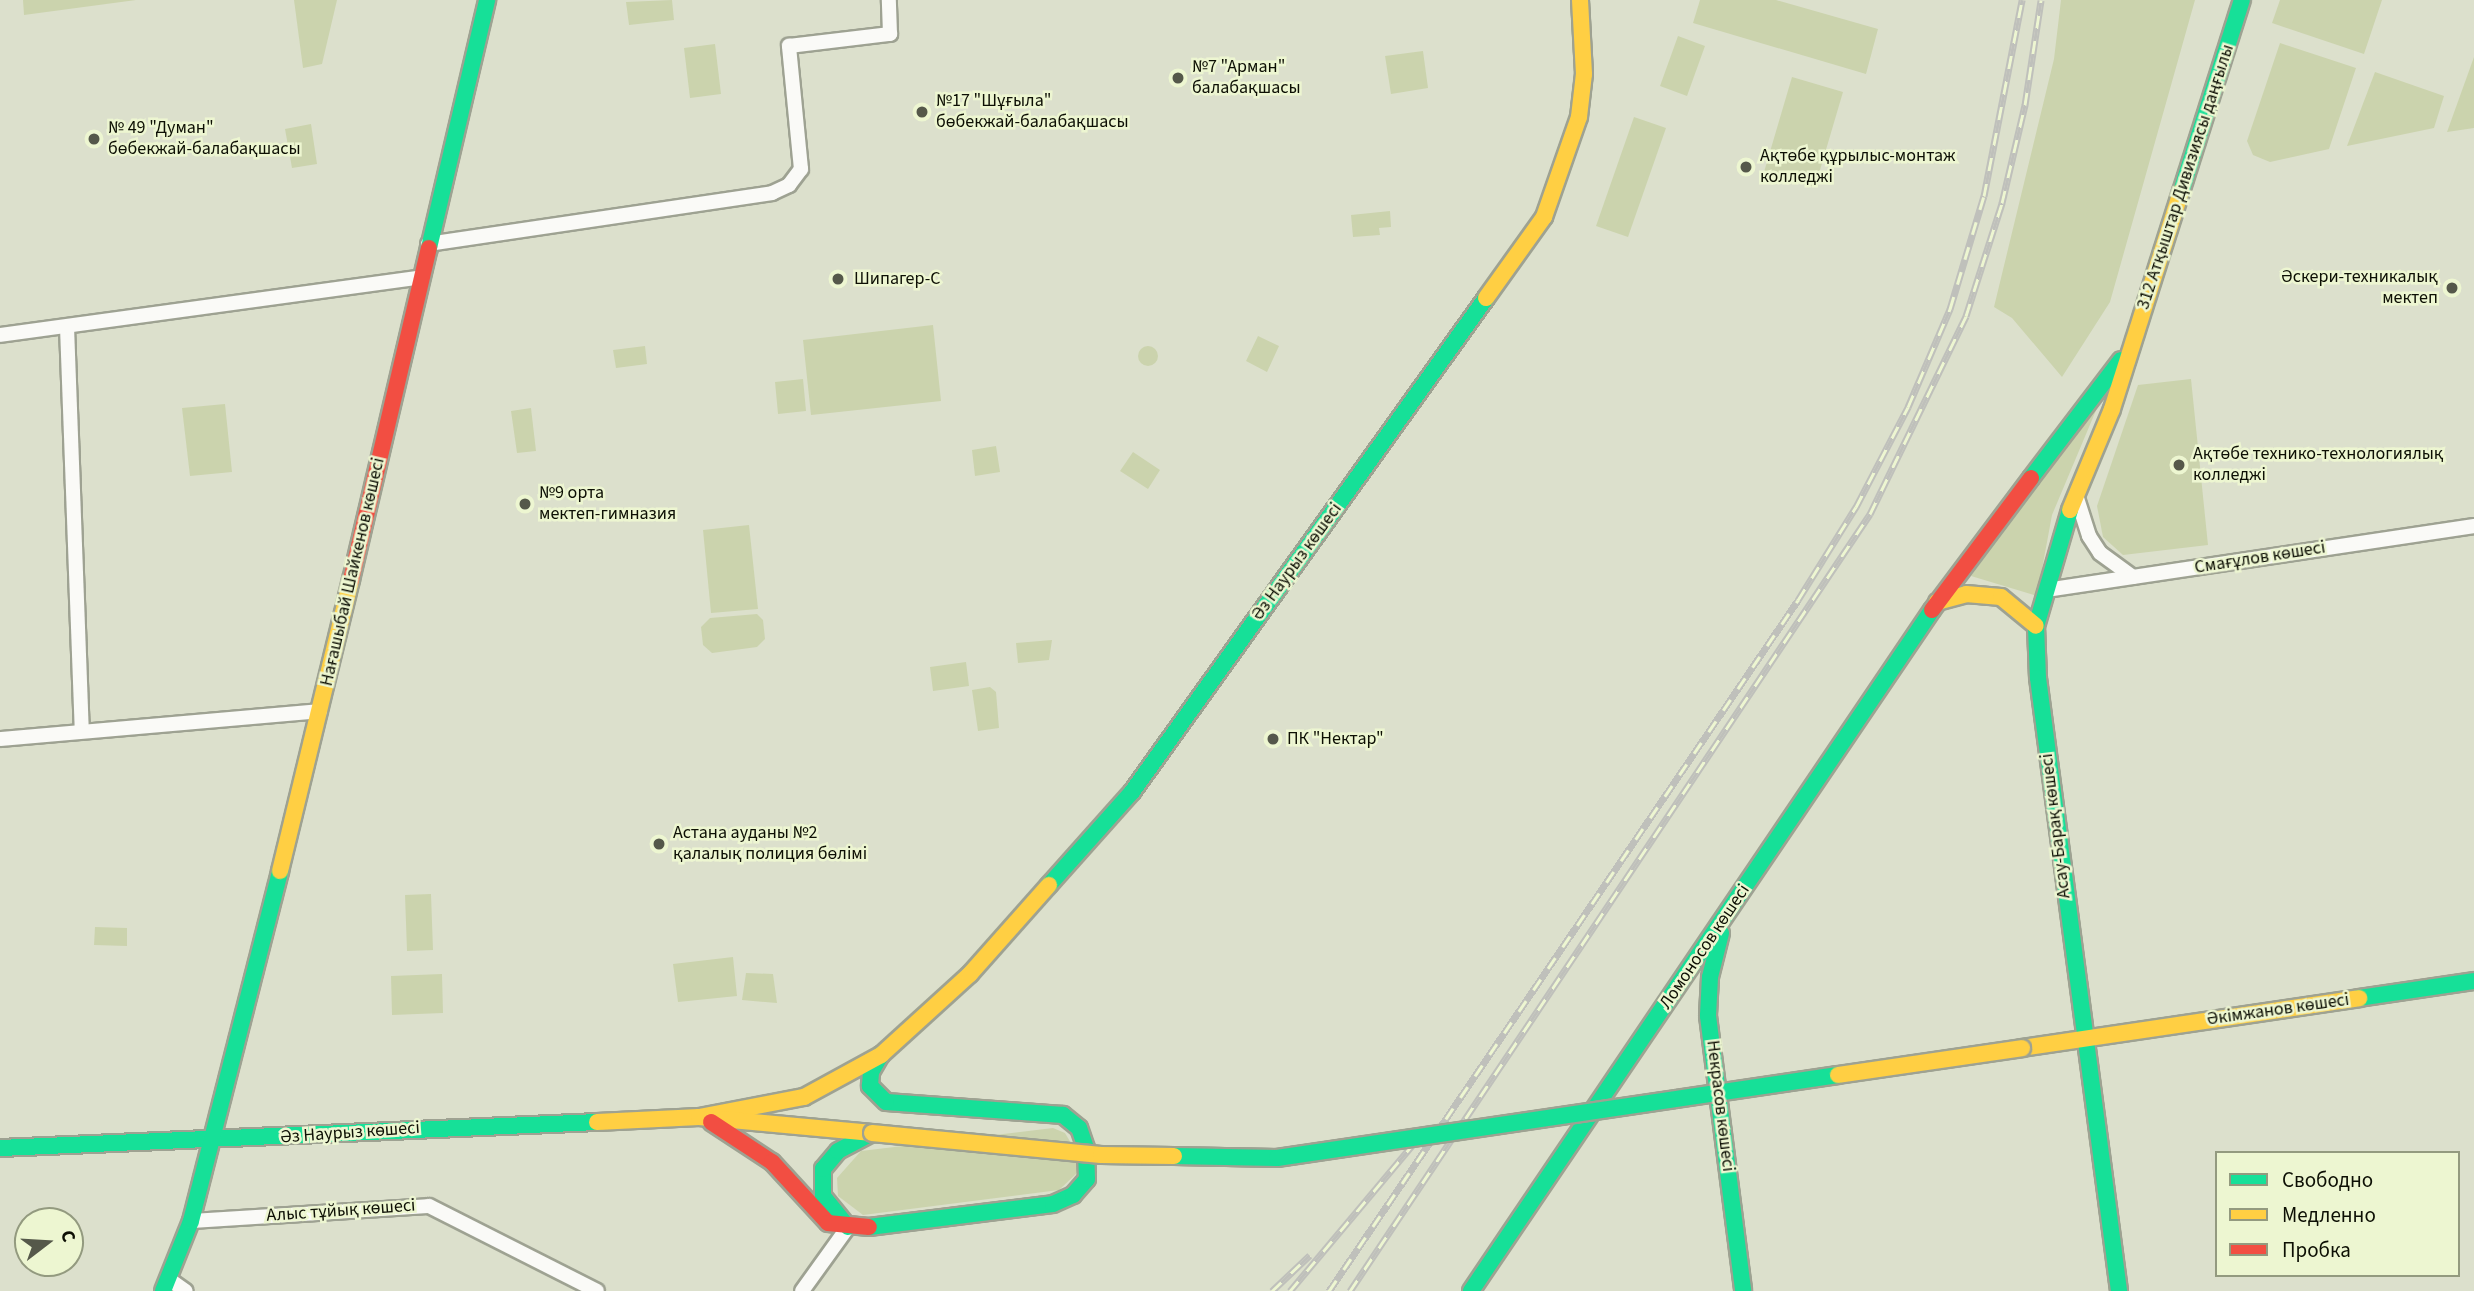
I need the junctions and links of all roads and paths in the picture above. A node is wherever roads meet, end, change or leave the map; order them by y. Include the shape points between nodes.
1 (487, 0) edge
2 (889, 0) edge
3 (1580, 0) edge
4 (2242, 0) edge
5 (428, 244) junction
6 (421, 277) junction
7 (67, 327) junction
8 (0, 335) edge
9 (2127, 352) junction
10 (2075, 494) junction
11 (2474, 526) edge
12 (2133, 577) junction
13 (2046, 590) junction
14 (1937, 602) junction
15 (2036, 626) junction
16 (320, 711) junction
17 (82, 730) junction
18 (0, 739) edge
19 (1724, 921) junction
20 (2474, 981) edge
21 (2082, 1039) junction
22 (881, 1055) junction
23 (699, 1117) junction
24 (872, 1133) junction
25 (211, 1142) junction
26 (0, 1148) edge
27 (191, 1221) junction
28 (848, 1227) junction
29 (167, 1285) edge
30 (186, 1291) edge
31 (597, 1291) edge
32 (802, 1291) edge
33 (1471, 1291) edge
34 (1743, 1291) edge
35 (2119, 1291) edge

1 - 5 street, Нағашыбай Шайкенов көшесі
2 - 5 street via 891,34 789,46 801,169 789,185 758,195
3 - 22 street, Әз Наурыз көшесі via 1584,74 1579,117 1560,183 1531,238 1132,792 970,974
4 - 9 street, 312 Атқыштар Дивизиясы даңғылы via 2155,279
5 - 6 street, Нағашыбай Шайкенов көшесі
6 - 7 street
6 - 16 street, Нағашыбай Шайкенов көшесі
7 - 8 street
7 - 17 street
9 - 10 street, Асау-Барақ көшесі via 2112,409
9 - 14 street, Ломоносов көшесі
10 - 12 street via 2089,536 2101,552
10 - 13 street, Асау-Барақ көшесі
11 - 12 street, Смағұлов көшесі
12 - 13 street, Смағұлов көшесі
13 - 15 street, Асау-Барақ көшесі
14 - 15 street via 1966,594 2001,597
14 - 19 street, Ломоносов көшесі
15 - 21 street, Асау-Барақ көшесі via 2038,678
16 - 17 street
16 - 25 street, Нағашыбай Шайкенов көшесі
17 - 18 street
19 - 33 street, Ломоносов көшесі
19 - 34 street, Некрасов көшесі via 1710,977 1708,1016
20 - 21 street, Әкімжанов көшесі
21 - 24 street, Әкімжанов көшесі, bridge via 1277,1158 1101,1155
21 - 35 street, Асау-Барақ көшесі
22 - 23 street, Әз Наурыз көшесі via 804,1097
22 - 28 street via 871,1072 870,1086 886,1102 1063,1115 1079,1128 1086,1148 1087,1179 1073,1195 1053,1204
23 - 24 street, Әкімжанов көшесі
23 - 25 street, Әз Наурыз көшесі via 549,1120
23 - 28 street via 734,1134 772,1162 828,1223
24 - 28 street via 838,1151 823,1169 823,1196
25 - 26 street, Әз Наурыз көшесі
25 - 27 street, Нағашыбай Шайкенов көшесі
27 - 29 street, Нағашыбай Шайкенов көшесі
27 - 31 street, Алыс тұйық көшесі via 429,1206
28 - 32 street
29 - 30 street

